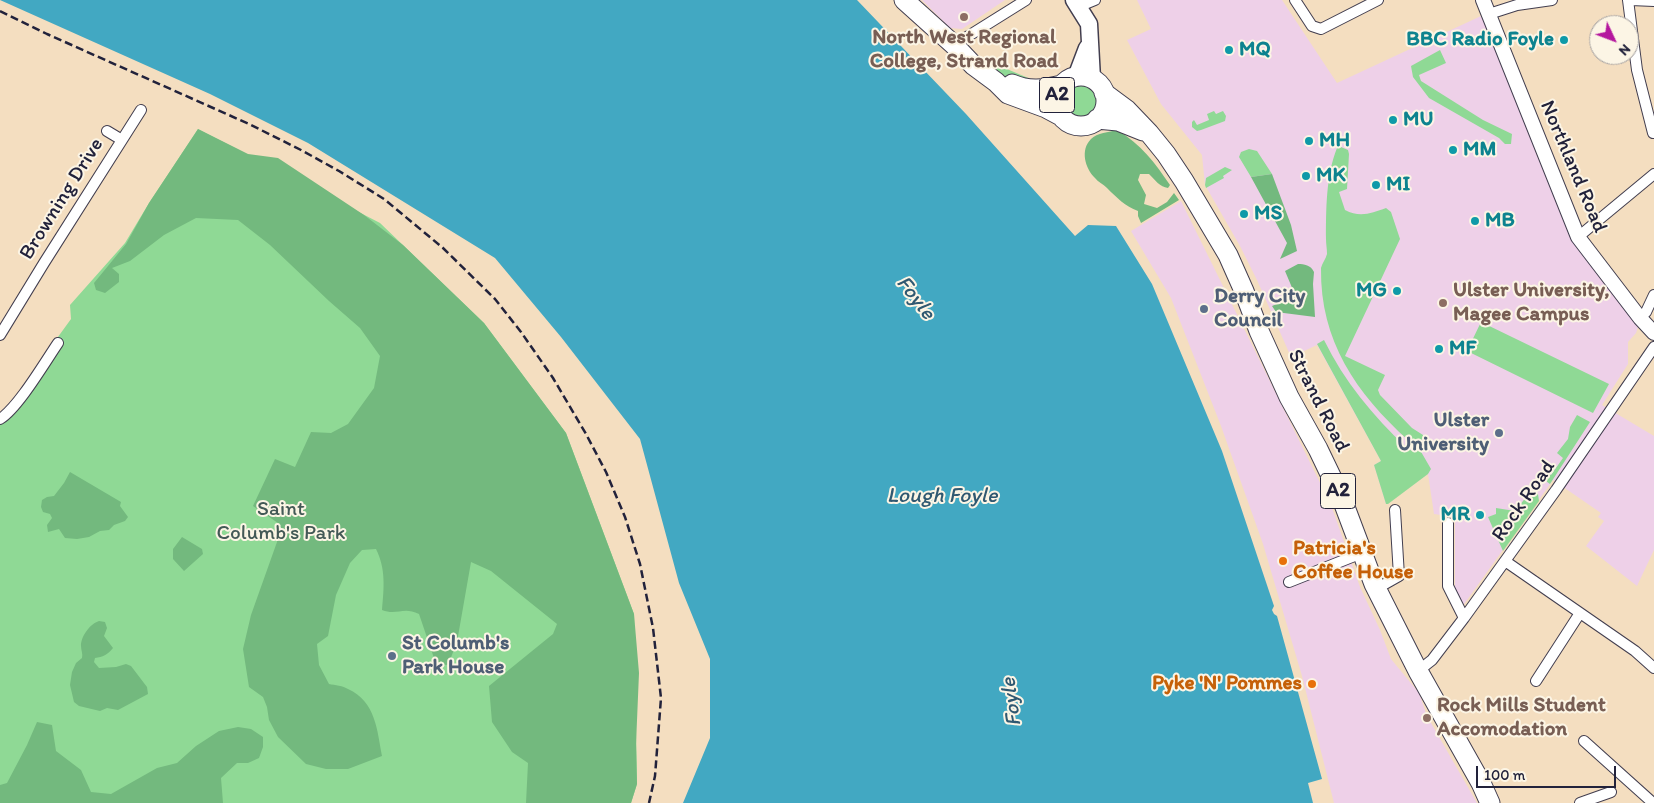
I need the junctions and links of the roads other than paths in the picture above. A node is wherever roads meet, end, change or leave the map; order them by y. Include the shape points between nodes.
1 (904, 0) edge
2 (1026, 0) edge
3 (1095, 0) edge
4 (1295, 0) edge
5 (1378, 0) edge
6 (1483, 0) edge
7 (1546, 0) edge
8 (1629, 0) edge
9 (1654, 1) edge
10 (1076, 4) edge
11 (1489, 14) junction
12 (954, 45) junction
13 (1076, 80) junction
14 (996, 82) junction
15 (1104, 93) junction
16 (141, 110) dead end
17 (1061, 116) junction
18 (1097, 119) junction
19 (107, 131) dead end
20 (1149, 133) junction
21 (1653, 133) dead end
22 (122, 140) junction
23 (1654, 174) edge
24 (1578, 237) junction
25 (1654, 295) edge
26 (1640, 318) junction
27 (1654, 333) edge
28 (0, 335) edge
29 (58, 344) dead end
30 (1654, 347) edge
31 (0, 418) edge
32 (1395, 510) dead end
33 (1448, 523) dead end
34 (1362, 553) junction
35 (1505, 561) junction
36 (1289, 582) dead end
37 (1376, 589) junction
38 (1580, 613) junction
39 (1464, 618) junction
40 (1654, 668) edge
41 (1418, 671) junction
42 (1536, 681) dead end
43 (1584, 741) dead end
44 (1611, 792) dead end
45 (1490, 803) edge
46 (1580, 803) edge
47 (1653, 803) edge

1 - 12 highway, A2
2 - 12 street
3 - 10 street
4 - 5 street via 1312,26 1321,29
6 - 11 main road, Northland Road
7 - 11 street
8 - 9 street
8 - 21 street via 1637,70
10 - 13 main road, A2 via 1089,24 1091,37
11 - 24 main road, Northland Road
12 - 14 highway, A2
13 - 14 highway, A2 via 1036,90
13 - 15 highway, A2 via 1097,82
13 - 17 highway, A2 via 1058,92 1057,109
14 - 17 highway, A2 via 1008,94
15 - 18 highway, A2 via 1105,107
15 - 20 highway, Strand Road / A2 via 1127,110
16 - 22 street, Browning Drive
17 - 18 highway, A2 via 1077,126
18 - 20 highway, A2 via 1118,121
19 - 22 street
20 - 34 highway, Strand Road / A2 via 1184,180 1228,256 1285,388 1342,499
22 - 28 street, Browning Drive
23 - 24 street
24 - 26 main road, Northland Road
25 - 26 street
26 - 27 main road, Northland Road
29 - 31 street via 17,401
30 - 35 street, Rock Road
32 - 37 street via 1399,576
33 - 39 street via 1448,586
34 - 36 street
34 - 37 highway, Strand Road / A2
35 - 38 street
35 - 39 street, Rock Road
37 - 41 highway, Strand Road / A2
38 - 40 street
38 - 42 street
39 - 41 street, Rock Road via 1432,660
41 - 45 highway, Strand Road / A2
43 - 47 street
44 - 46 street

